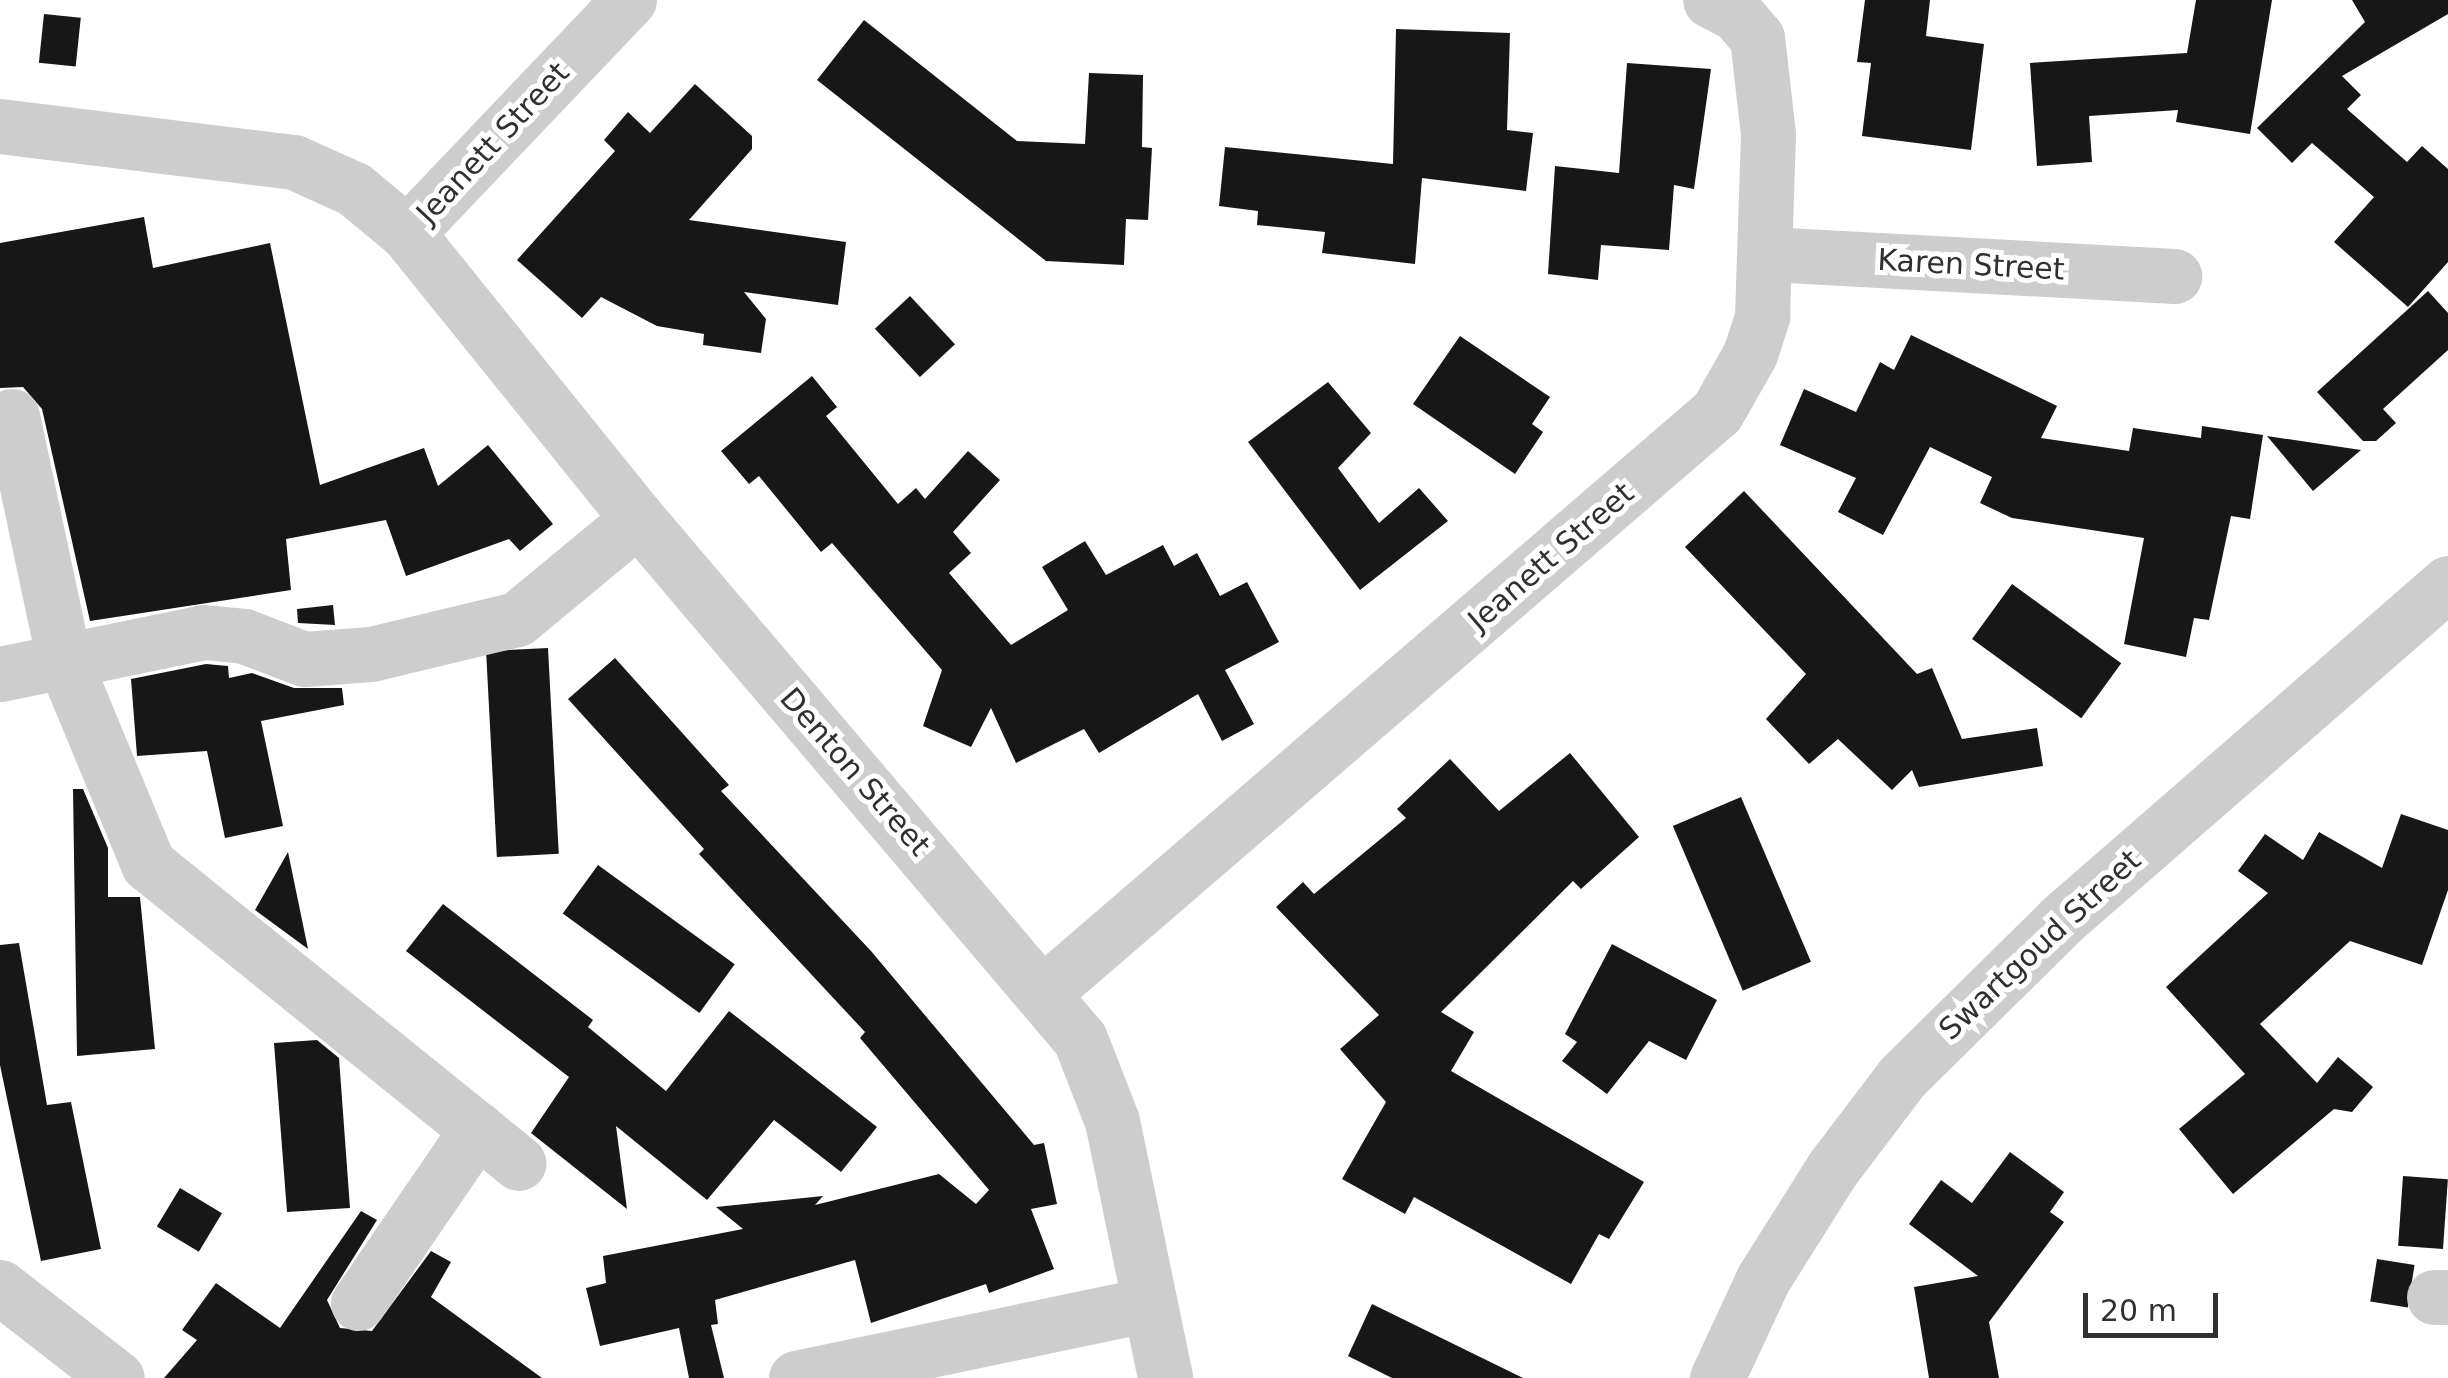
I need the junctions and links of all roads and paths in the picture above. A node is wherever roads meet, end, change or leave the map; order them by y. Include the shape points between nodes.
1 (629, 0) edge
2 (1710, 0) edge
3 (0, 126) edge
4 (408, 233) junction
5 (1768, 254) junction
6 (2174, 276) dead end
7 (12, 416) dead end
8 (638, 518) junction
9 (2448, 583) edge
10 (64, 661) junction
11 (0, 674) edge
12 (1044, 992) junction
13 (477, 1129) junction
14 (519, 1163) dead end
15 (0, 1286) edge
16 (358, 1303) dead end
17 (1149, 1304) junction
18 (117, 1378) edge
19 (796, 1378) edge
20 (1165, 1378) edge
21 (1717, 1378) edge

1 - 4 street, Jeanett Street
2 - 5 street, Jeanett Street via 1738,14 1757,38 1765,71
3 - 4 street, Jeanett Street via 294,162 354,188
4 - 8 street, Denton Street
5 - 6 street, Karen Street
5 - 12 street, Jeanett Street via 1750,354 1698,431
7 - 10 street
8 - 10 street via 517,619 336,660 304,659 221,632 167,636
8 - 12 street, Denton Street
9 - 21 street, Swartgoud Street via 2036,943 1902,1076 1832,1168 1763,1279
10 - 11 street
10 - 13 street via 148,864
12 - 17 street, Denton Street via 1080,1039 1101,1084
13 - 14 street
13 - 16 street
15 - 18 street
17 - 19 street
17 - 20 street, Denton Street

